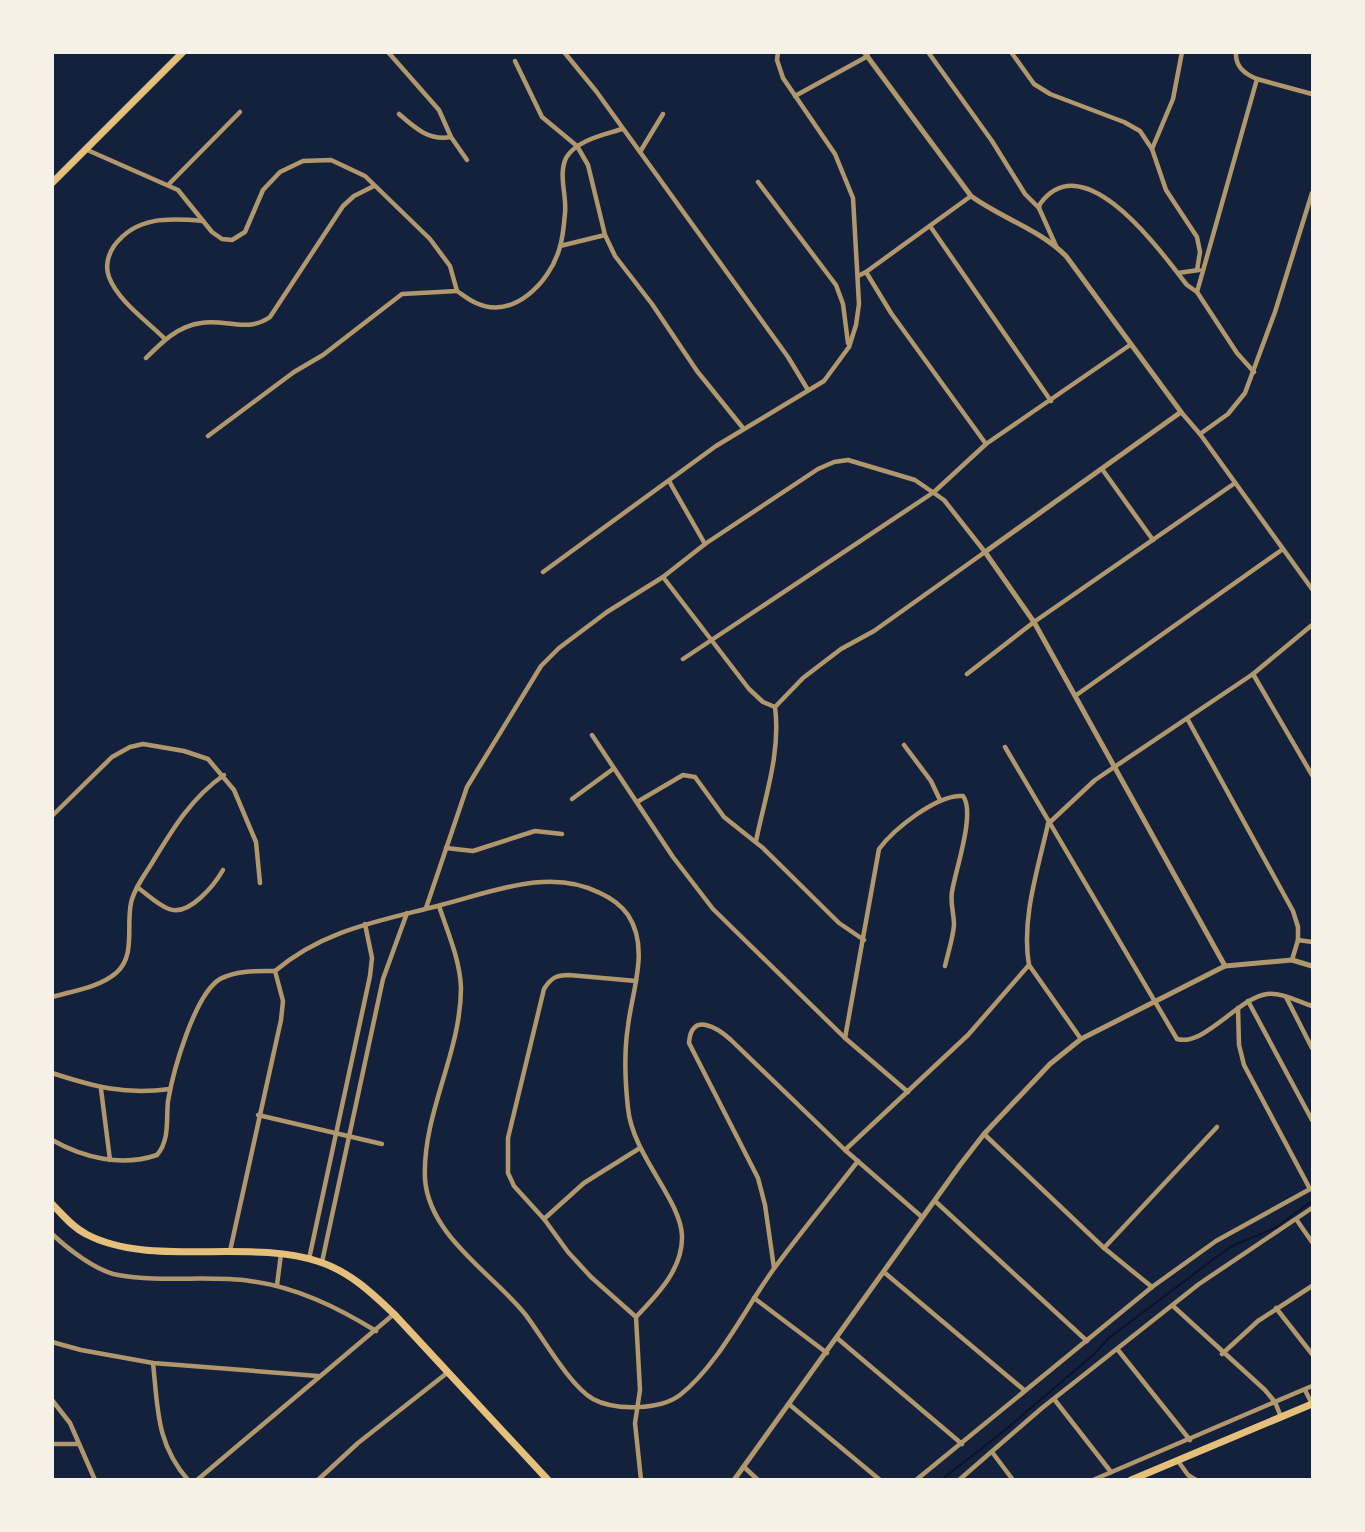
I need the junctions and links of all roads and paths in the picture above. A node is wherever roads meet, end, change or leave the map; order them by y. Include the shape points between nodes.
1 (183, 52) edge
2 (388, 52) edge
3 (564, 52) edge
4 (778, 52) edge
5 (928, 52) edge
6 (1011, 52) edge
7 (1182, 52) edge
8 (1236, 52) edge
9 (866, 54) edge
10 (515, 61) dead end
11 (1257, 79) junction
12 (1312, 94) edge
13 (795, 96) junction
14 (240, 112) dead end
15 (399, 114) dead end
16 (663, 114) dead end
17 (622, 129) junction
18 (451, 137) junction
19 (577, 146) junction
20 (85, 149) junction
21 (1152, 149) junction
22 (640, 152) junction
23 (466, 160) dead end
24 (53, 180) edge
25 (758, 182) dead end
26 (169, 184) junction
27 (374, 186) junction
28 (1312, 193) edge
29 (971, 196) junction
30 (1039, 208) junction
31 (203, 220) junction
32 (930, 226) junction
33 (605, 235) junction
34 (560, 246) junction
35 (1056, 246) junction
36 (1200, 270) junction
37 (866, 272) junction
38 (1178, 273) junction
39 (858, 276) junction
40 (456, 291) junction
41 (1197, 292) junction
42 (165, 339) junction
43 (1130, 345) junction
44 (849, 346) junction
45 (146, 357) dead end
46 (1254, 372) junction
47 (808, 390) junction
48 (1051, 401) junction
49 (1181, 412) junction
50 (743, 428) junction
51 (1200, 434) junction
52 (208, 436) dead end
53 (986, 444) junction
54 (1102, 469) junction
55 (669, 481) junction
56 (1234, 483) junction
57 (934, 492) junction
58 (1153, 540) junction
59 (705, 544) junction
60 (1283, 549) junction
61 (985, 552) junction
62 (543, 572) dead end
63 (663, 577) junction
64 (1312, 589) edge
65 (1034, 622) junction
66 (1312, 625) edge
67 (712, 639) junction
68 (683, 659) dead end
69 (967, 674) dead end
70 (1253, 674) junction
71 (1076, 696) junction
72 (775, 707) junction
73 (1188, 720) junction
74 (592, 735) dead end
75 (904, 745) dead end
76 (1005, 747) dead end
77 (613, 769) junction
78 (1115, 769) junction
79 (224, 775) junction
80 (1312, 775) edge
81 (572, 799) dead end
82 (940, 800) junction
83 (637, 802) junction
84 (52, 816) edge
85 (1048, 824) junction
86 (562, 834) dead end
87 (756, 841) junction
88 (446, 848) junction
89 (224, 870) dead end
90 (260, 883) dead end
91 (137, 887) junction
92 (438, 906) junction
93 (426, 908) junction
94 (407, 913) junction
95 (365, 924) junction
96 (864, 940) junction
97 (1298, 940) junction
98 (1312, 942) edge
99 (1292, 960) junction
100 (1029, 965) junction
101 (945, 966) dead end
102 (1225, 966) junction
103 (1312, 966) edge
104 (275, 971) junction
105 (636, 981) junction
106 (52, 997) edge
107 (1286, 997) junction
108 (1248, 1001) junction
109 (1156, 1003) junction
110 (1312, 1006) edge
111 (1238, 1008) junction
112 (845, 1038) junction
113 (1081, 1039) junction
114 (1312, 1048) edge
115 (353, 1056) junction
116 (365, 1058) junction
117 (52, 1073) edge
118 (101, 1089) junction
119 (170, 1089) junction
120 (908, 1092) junction
121 (258, 1116) junction
122 (1312, 1120) edge
123 (1217, 1127) dead end
124 (336, 1132) junction
125 (348, 1134) junction
126 (984, 1134) junction
127 (52, 1140) edge
128 (382, 1144) dead end
129 (640, 1148) junction
130 (845, 1150) junction
131 (110, 1160) junction
132 (858, 1161) junction
133 (1311, 1189) edge
134 (935, 1201) junction
135 (52, 1204) edge
136 (1312, 1208) edge
137 (922, 1217) junction
138 (544, 1219) junction
139 (1296, 1219) junction
140 (52, 1234) edge
141 (1312, 1242) edge
142 (1104, 1248) junction
143 (230, 1251) junction
144 (281, 1254) junction
145 (309, 1259) junction
146 (322, 1262) junction
147 (774, 1268) junction
148 (885, 1272) junction
149 (277, 1285) junction
150 (1312, 1286) edge
151 (1152, 1287) junction
152 (754, 1298) junction
153 (1173, 1306) junction
154 (1276, 1308) junction
155 (394, 1314) junction
156 (636, 1317) junction
157 (376, 1331) junction
158 (837, 1338) junction
159 (1088, 1341) junction
160 (52, 1342) edge
161 (1118, 1350) junction
162 (827, 1353) junction
163 (1222, 1354) junction
164 (1312, 1354) edge
165 (153, 1363) junction
166 (447, 1373) junction
167 (318, 1376) junction
168 (1312, 1386) edge
169 (1305, 1389) junction
170 (1024, 1390) junction
171 (1054, 1399) junction
172 (52, 1400) edge
173 (1275, 1402) junction
174 (1312, 1404) edge
175 (790, 1405) junction
176 (637, 1406) junction
177 (1281, 1417) junction
178 (1190, 1440) junction
179 (52, 1444) edge
180 (78, 1444) junction
181 (962, 1444) junction
182 (992, 1452) junction
183 (1178, 1461) junction
184 (744, 1467) junction
185 (1111, 1472) junction
186 (95, 1479) edge
187 (188, 1479) edge
188 (197, 1479) edge
189 (318, 1479) edge
190 (548, 1479) edge
191 (641, 1479) edge
192 (734, 1479) edge
193 (758, 1479) edge
194 (880, 1479) edge
195 (916, 1479) edge
196 (959, 1479) edge
197 (1013, 1479) edge
198 (1093, 1479) edge
199 (1131, 1479) edge
200 (1196, 1479) edge

1 - 20 main road
2 - 18 street via 427,93 444,117
3 - 17 street
4 - 13 street via 783,78
5 - 30 street via 1025,194
6 - 21 street via 1034,84 1069,103 1132,125
7 - 21 street via 1173,99
8 - 11 street via 1239,66
9 - 13 street
9 - 29 street
10 - 19 street via 542,117
11 - 12 street
11 - 36 street
13 - 39 street via 835,154 853,198
14 - 26 street
15 - 18 street via 424,133 440,139
16 - 22 street
17 - 19 street
17 - 22 street
18 - 23 street
19 - 33 street via 595,184
19 - 34 street via 563,169 565,211
20 - 24 main road
20 - 26 street
21 - 36 street via 1166,190 1197,237
22 - 47 street
25 - 44 street via 836,285 847,319
26 - 31 street via 188,199
27 - 31 street via 357,171 331,160 303,161 271,180 239,237 222,239
27 - 40 street via 445,256
27 - 42 street via 343,206 270,317 254,326 200,323
28 - 46 street
29 - 32 street
29 - 35 street
30 - 35 street
30 - 38 street via 1043,199 1066,186 1098,192 1132,222
31 - 42 street via 149,221 123,234 106,266 118,292
32 - 37 street
32 - 48 street
33 - 34 street
33 - 50 street via 615,256 697,371
34 - 40 street via 540,282 518,303 488,307
35 - 43 street
36 - 38 street
36 - 41 street
37 - 39 street
37 - 53 street
38 - 41 street
39 - 44 street via 856,325
40 - 52 street via 402,294 339,344
41 - 46 street
42 - 45 street
43 - 48 street
43 - 49 street
44 - 47 street via 832,373
46 - 51 street via 1228,414
47 - 50 street
48 - 53 street
49 - 51 street
49 - 54 street
50 - 55 street
51 - 56 street
53 - 57 street
54 - 58 street
54 - 61 street
55 - 59 street
55 - 62 street
56 - 58 street
56 - 60 street
57 - 59 street via 915,480 876,468 848,460 834,462
57 - 61 street
57 - 67 street
58 - 65 street
59 - 63 street
60 - 64 street
60 - 71 street
61 - 65 street
61 - 72 street via 874,631 841,649 803,678
63 - 67 street
63 - 88 street via 607,612 558,648 541,666 466,787
65 - 69 street
65 - 71 street
66 - 70 street
67 - 68 street
67 - 72 street via 757,698
70 - 73 street
70 - 80 street
71 - 78 street
72 - 87 street via 775,756
73 - 78 street
73 - 97 street via 1293,911
74 - 77 street
75 - 82 street
76 - 85 street
77 - 81 street
77 - 83 street
78 - 85 street via 1095,780
78 - 102 street
79 - 84 street via 208,759 184,751 143,744 130,747 112,757
79 - 90 street via 256,842
79 - 91 street via 190,805
82 - 96 street via 892,833 879,849
82 - 101 street via 958,795 966,801 961,858 952,891 954,924
83 - 87 street via 683,775 695,777 724,817
83 - 112 street via 672,857 713,909
85 - 100 street via 1028,927
85 - 109 street
86 - 88 street via 534,831 473,851
87 - 96 street via 839,923
88 - 93 street
89 - 91 street via 199,899 180,909 168,909
91 - 106 street via 131,902 124,964 116,974 96,984
92 - 93 street
92 - 105 street via 529,883 574,883 593,889 614,900 628,915 638,945
92 - 176 street via 456,960 461,990 452,1046 432,1119 426,1167 428,1193 465,1255 506,1292 579,1386 591,1398 604,1403
93 - 94 street
94 - 95 street
94 - 116 street via 383,979
95 - 104 street via 316,942
95 - 115 street via 372,966
96 - 112 street
97 - 98 street
97 - 99 street
99 - 102 street
99 - 103 street
100 - 113 street
100 - 120 street via 968,1035
102 - 109 street
104 - 119 street via 242,972 220,980 206,992 196,1010
104 - 121 street via 283,1001 281,1020
105 - 129 street via 627,1028 626,1069 631,1127
105 - 138 street via 558,975 544,989 508,1138 507,1160 514,1186
107 - 108 street via 1270,993
107 - 110 street
107 - 114 street
108 - 111 street
108 - 122 street
109 - 111 street via 1177,1039 1188,1040
109 - 113 street
111 - 133 street via 1244,1065
112 - 120 street
113 - 126 street via 1050,1064
115 - 116 street
115 - 124 street
116 - 125 street
117 - 118 street
118 - 119 street
118 - 131 street
119 - 131 street via 162,1148 157,1155
120 - 130 street
121 - 124 street
121 - 143 street
123 - 142 street
124 - 125 street
124 - 145 street
125 - 128 street
125 - 146 street
126 - 134 street
126 - 142 street
127 - 131 street via 68,1149
129 - 138 street via 584,1183
129 - 156 street via 682,1233 679,1260 662,1289
130 - 132 street
130 - 147 street via 720,1030 705,1024 692,1030 689,1043 693,1053 758,1178
132 - 137 street
132 - 147 street
133 - 151 street via 1216,1241
134 - 137 street
134 - 159 street
135 - 143 main road via 86,1234 119,1245 174,1251
136 - 139 street
137 - 148 street
138 - 156 street via 591,1277
139 - 141 street
139 - 153 street
140 - 149 street via 72,1252 116,1275 249,1280
142 - 151 street
143 - 144 main road
144 - 145 main road
144 - 149 street
145 - 146 main road
146 - 155 main road via 353,1279
147 - 152 street
148 - 158 street
148 - 170 street
149 - 157 street via 309,1296
150 - 154 street
151 - 159 street
152 - 162 street
152 - 176 street via 701,1374 678,1396 664,1403
153 - 161 street
153 - 163 street
154 - 163 street
154 - 164 street
155 - 157 street
155 - 166 main road
156 - 176 street via 640,1390
157 - 167 street
158 - 162 street
158 - 181 street
159 - 170 street
160 - 165 street
161 - 171 street
161 - 178 street
162 - 175 street
163 - 173 street
165 - 167 street
165 - 187 street via 159,1427 174,1463
166 - 189 street
166 - 190 main road
167 - 188 street
168 - 169 street
169 - 173 street
169 - 174 street
170 - 181 street
171 - 182 street
171 - 185 street
172 - 180 street via 70,1422
173 - 177 street
173 - 178 street
174 - 177 main road
175 - 184 street
175 - 194 street
176 - 191 street
177 - 183 main road
178 - 185 street
179 - 180 street
180 - 186 street
181 - 195 street
182 - 196 street
182 - 197 street
183 - 199 main road
183 - 200 street
184 - 192 street
184 - 193 street
185 - 198 street

